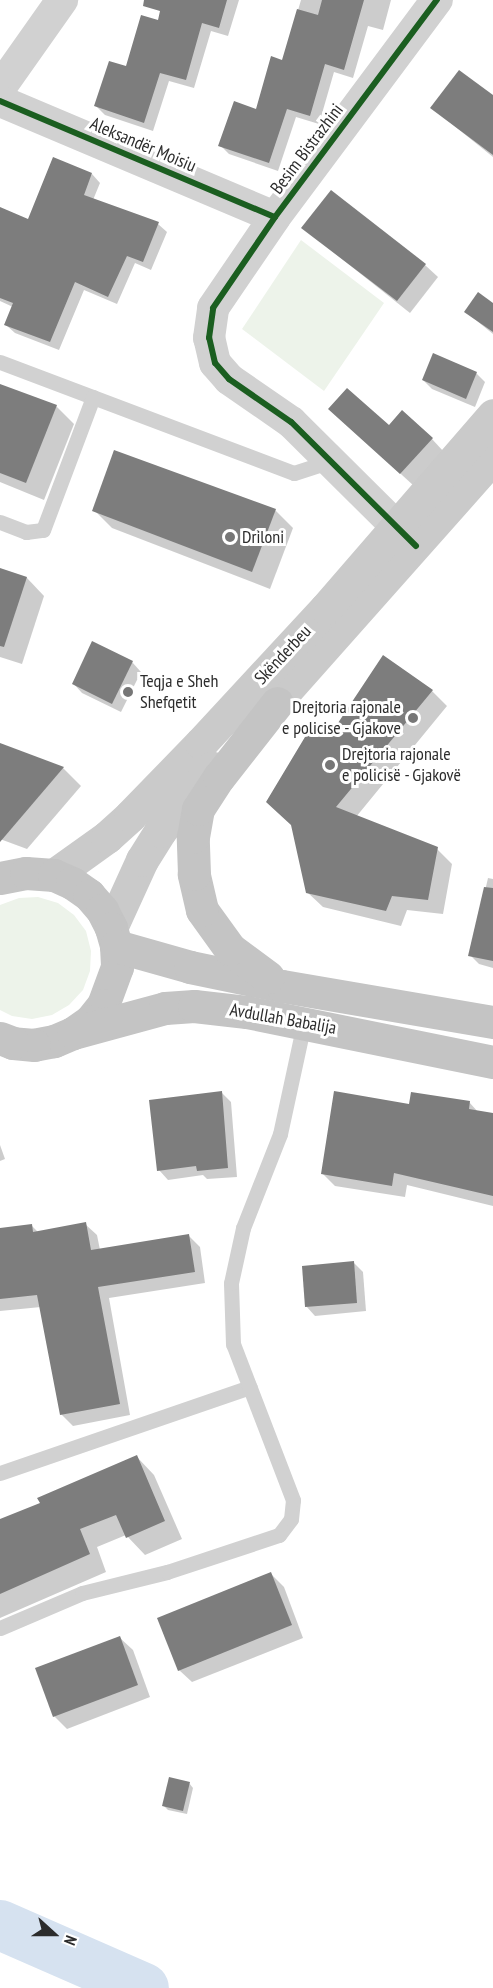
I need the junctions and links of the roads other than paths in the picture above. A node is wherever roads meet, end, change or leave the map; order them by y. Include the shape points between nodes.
1 (62, 0) edge
2 (437, 0) edge
3 (0, 88) edge
4 (0, 101) edge
5 (274, 217) junction
6 (0, 362) edge
7 (93, 397) junction
8 (493, 415) edge
9 (493, 457) edge
10 (330, 462) junction
11 (0, 522) edge
12 (406, 537) junction
13 (277, 703) junction
14 (4, 875) edge
15 (54, 875) junction
16 (114, 937) junction
17 (282, 986) junction
18 (493, 1022) edge
19 (304, 1023) junction
20 (73, 1033) junction
21 (0, 1038) edge
22 (34, 1045) junction
23 (0, 1056) edge
24 (493, 1062) edge
25 (250, 1387) junction
26 (0, 1473) edge
27 (0, 1628) edge

1 - 3 street
2 - 5 street, Besim Bistrazhini
4 - 5 street, Aleksandër Moisiu
5 - 10 street, Besim Bistrazhini via 213,308 209,338 215,363 229,379 291,422
6 - 7 lane
7 - 10 lane via 294,473
7 - 11 lane via 43,530 26,531
8 - 12 main road, Skënderbeu
9 - 12 main road, Skënderbeu
10 - 12 street, Besim Bistrazhini
12 - 13 main road, Skënderbeu
12 - 15 main road, Skënderbeu via 150,797 107,837
13 - 16 main road, Skënderbeu via 220,760 160,831 142,860
13 - 17 main road via 198,809 193,837 194,874 202,910 230,949
14 - 15 main road
15 - 16 main road via 89,894 102,909
16 - 17 main road, Avdullah Babalija via 190,967
16 - 20 main road via 117,967 112,987 104,1005
17 - 18 main road, Avdullah Babalija
19 - 20 main road, Avdullah Babalija via 194,1006 165,1008
19 - 24 main road, Avdullah Babalija
19 - 25 lane via 280,1134 243,1228 231,1283 233,1344
20 - 22 main road, Avdullah Babalija
21 - 22 main road
22 - 23 main road
25 - 26 lane
25 - 27 lane via 292,1500 291,1519 279,1535 167,1572 82,1593

